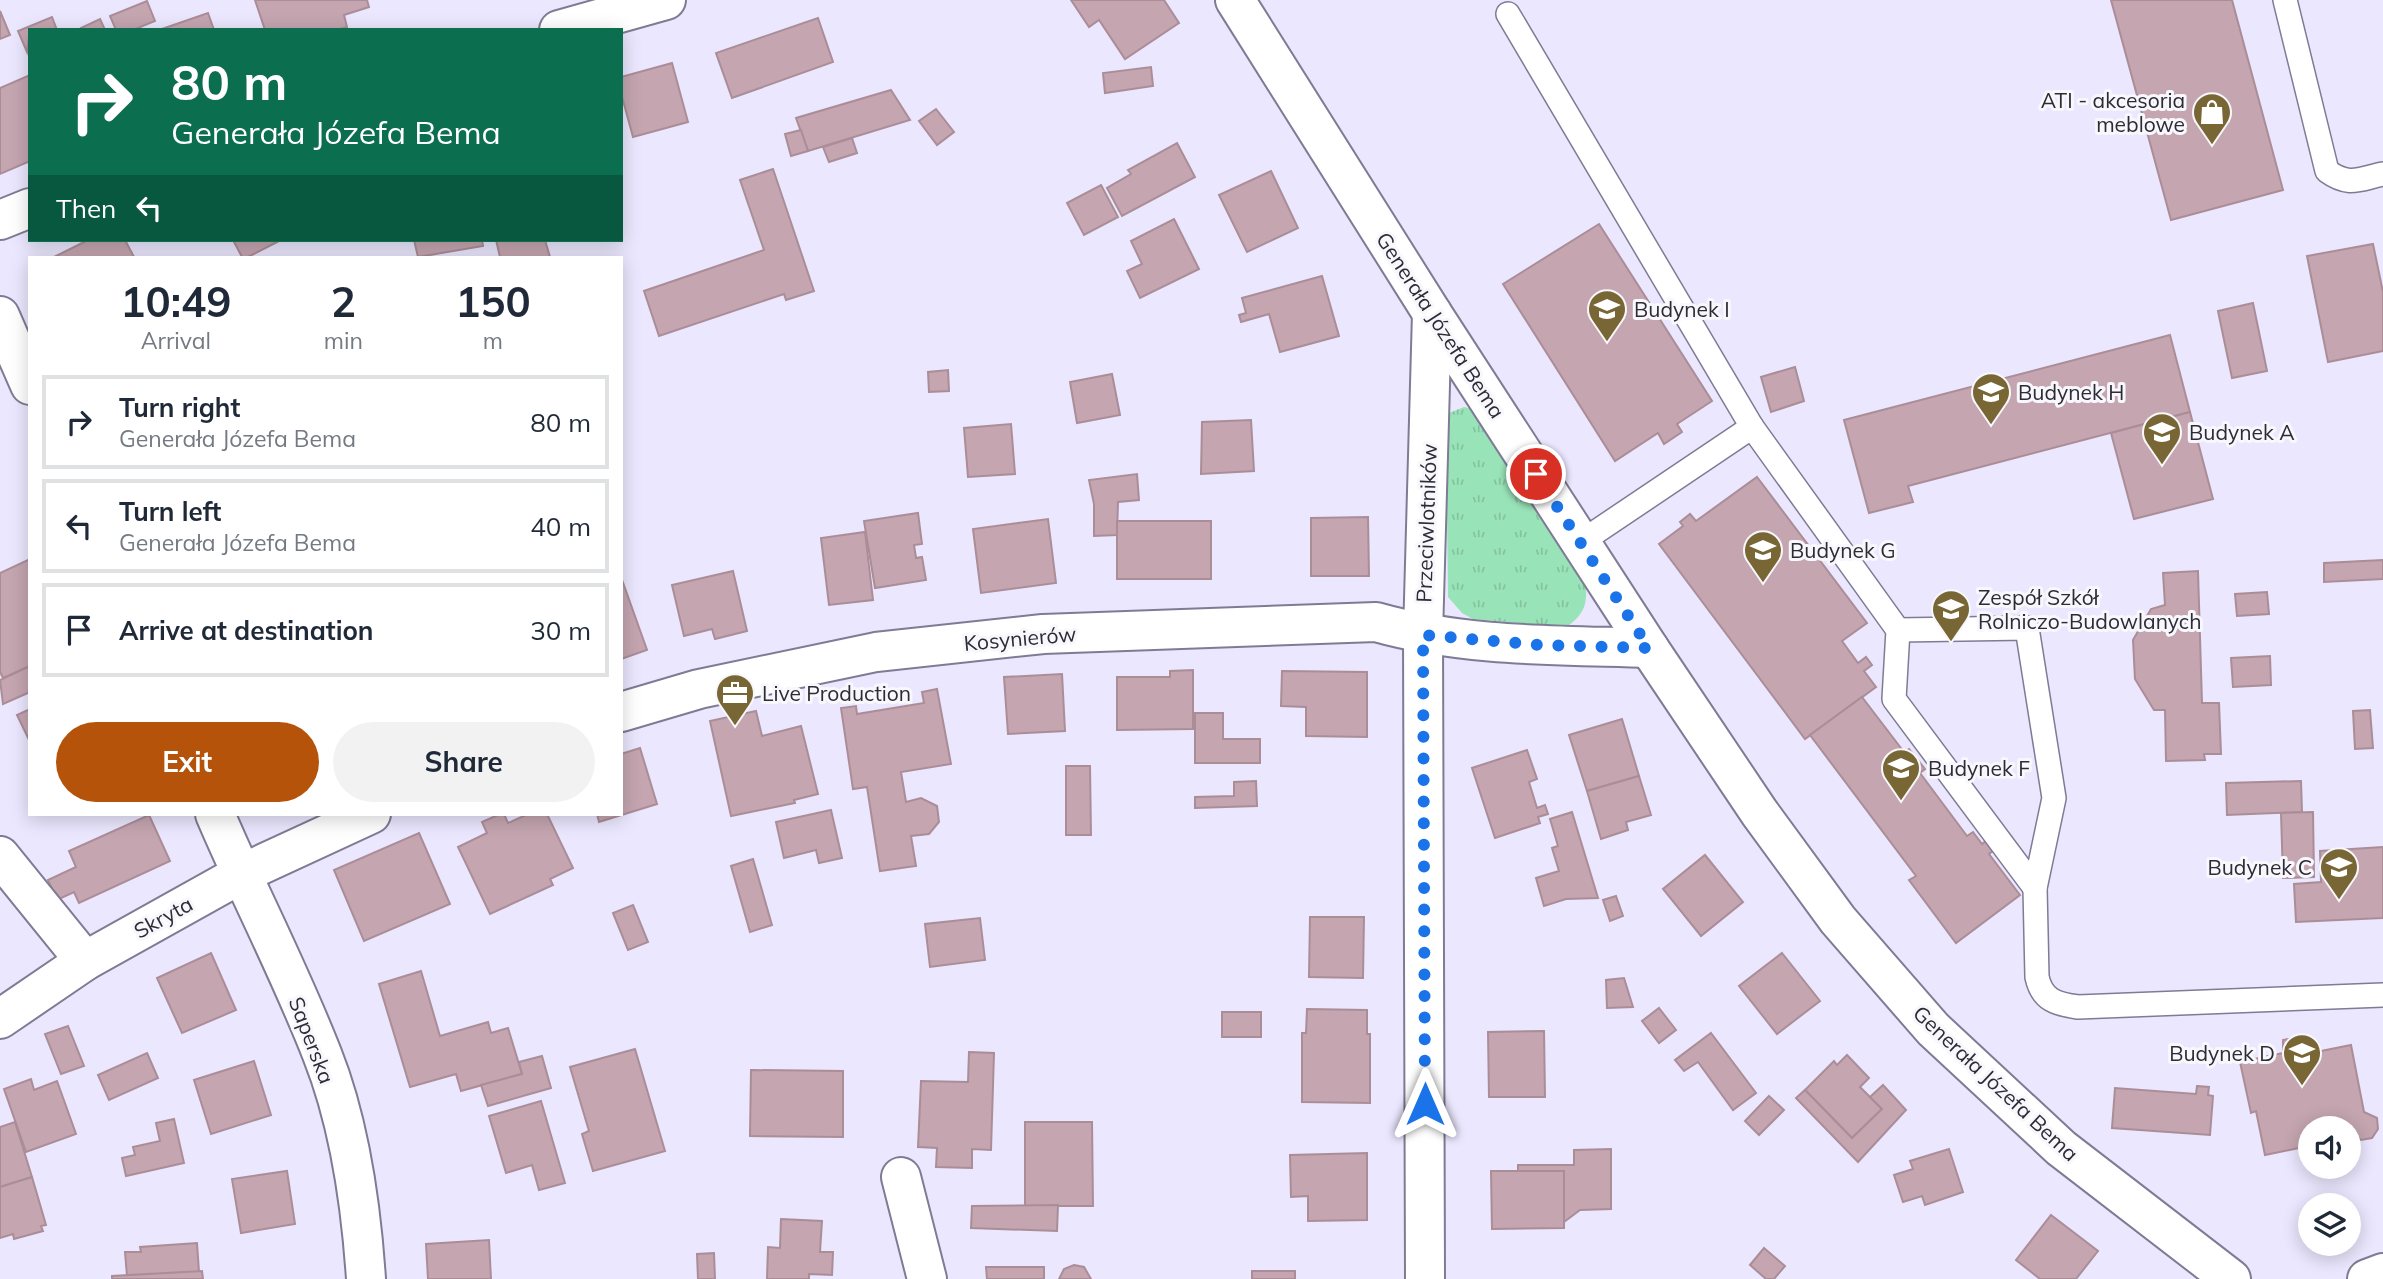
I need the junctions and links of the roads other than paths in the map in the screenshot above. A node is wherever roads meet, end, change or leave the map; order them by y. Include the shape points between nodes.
1 (666, 0) edge
2 (1235, 0) edge
3 (2285, 0) edge
4 (1508, 14) dead end
5 (566, 28) edge
6 (2383, 174) edge
7 (28, 209) edge
8 (0, 220) edge
9 (1432, 313) junction
10 (0, 316) edge
11 (28, 380) edge
12 (1752, 427) junction
13 (1581, 542) junction
14 (1899, 630) junction
15 (1423, 635) junction
16 (1649, 648) junction
17 (623, 711) edge
18 (216, 816) edge
19 (367, 816) edge
20 (0, 856) edge
21 (241, 874) junction
22 (2035, 888) junction
23 (85, 961) junction
24 (2383, 995) edge
25 (0, 1019) edge
26 (901, 1177) dead end
27 (2383, 1273) edge
28 (366, 1279) edge
29 (927, 1279) edge
30 (1425, 1279) edge
31 (2231, 1279) edge
32 (2367, 1279) edge

1 - 5 street
2 - 9 street, Generała Józefa Bema
3 - 6 lane via 2327,171 2340,181
4 - 12 lane
7 - 8 street
9 - 13 street, Generała Józefa Bema
9 - 15 street, Przeciwlotników
10 - 11 street
12 - 13 lane
12 - 14 lane
13 - 16 street, Generała Józefa Bema
14 - 22 lane via 1895,699
14 - 22 lane via 2027,628 2054,798
15 - 16 street
15 - 17 street, Kosynierów via 1376,622 1043,634 876,652
15 - 30 street, Przeciwlotników
16 - 31 street, Generała Józefa Bema via 1838,920 1933,1029 2061,1148
18 - 21 street, Saperska
19 - 21 street
20 - 23 street
21 - 23 street, Skryta
21 - 28 street, Saperska via 323,1055 362,1220
22 - 24 lane via 2040,990 2062,1005
23 - 25 street, Skryta
26 - 29 street
27 - 32 street

